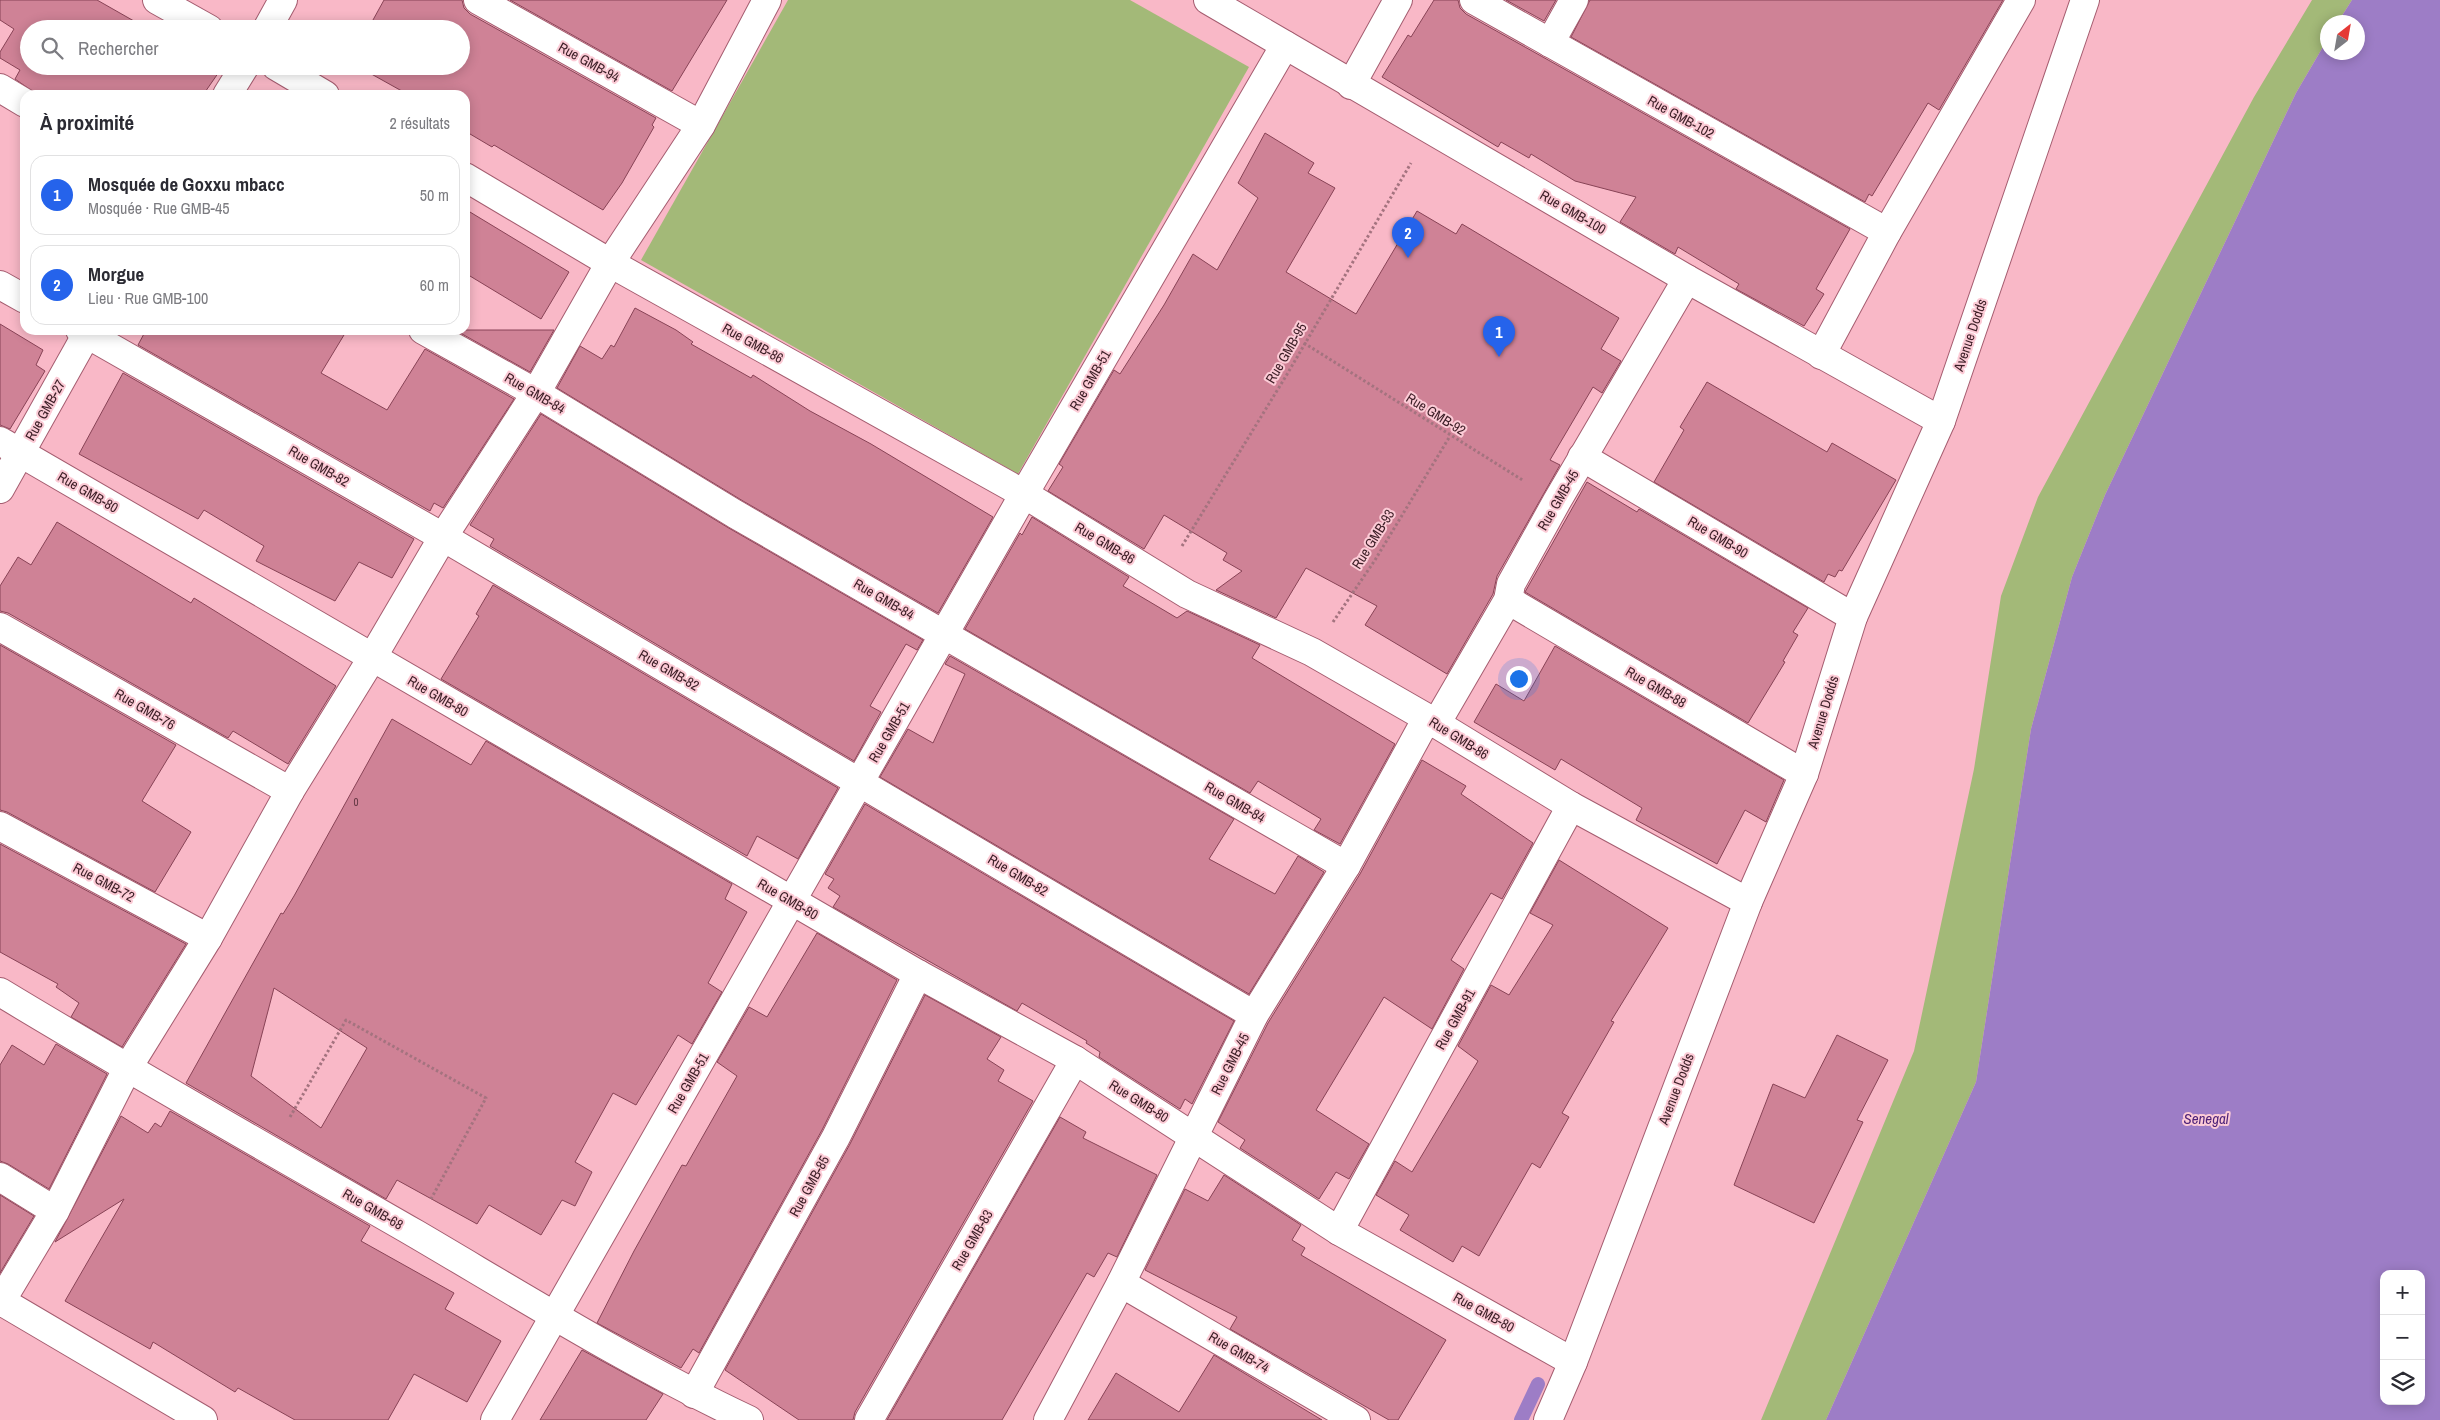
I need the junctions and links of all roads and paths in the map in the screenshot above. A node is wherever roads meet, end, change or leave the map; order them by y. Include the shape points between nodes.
1 (157, 0) edge
2 (283, 0) edge
3 (478, 0) edge
4 (768, 0) edge
5 (1398, 0) edge
6 (1474, 0) edge
7 (1574, 0) edge
8 (2020, 0) edge
9 (2085, 0) edge
10 (1220, 3) edge
11 (193, 20) edge
12 (272, 20) edge
13 (1550, 43) junction
14 (1285, 45) junction
15 (239, 75) edge
16 (291, 75) edge
17 (1351, 85) junction
18 (0, 88) edge
19 (230, 90) edge
20 (317, 90) edge
21 (20, 100) edge
22 (701, 125) junction
23 (1431, 129) junction
24 (470, 181) edge
25 (1887, 232) junction
26 (610, 263) junction
27 (1687, 279) junction
28 (0, 285) edge
29 (20, 296) edge
30 (82, 335) edge
31 (92, 335) edge
32 (432, 335) edge
33 (1304, 343) junction
34 (1821, 355) junction
35 (536, 393) junction
36 (1941, 421) junction
37 (1450, 436) junction
38 (10, 447) edge
39 (1582, 457) junction
40 (0, 489) edge
41 (1024, 494) junction
42 (1557, 501) junction
43 (443, 537) junction
44 (1187, 594) junction
45 (1508, 600) junction
46 (1853, 617) junction
47 (0, 627) edge
48 (945, 634) junction
49 (1312, 652) junction
50 (372, 658) junction
51 (1431, 721) junction
52 (1804, 774) junction
53 (860, 782) junction
54 (290, 791) junction
55 (1571, 806) junction
56 (0, 826) edge
57 (1346, 866) junction
58 (792, 901) junction
59 (1748, 902) junction
60 (208, 938) junction
61 (918, 974) junction
62 (0, 992) edge
63 (1254, 1015) junction
64 (1074, 1060) junction
65 (127, 1069) junction
66 (1194, 1135) junction
67 (271, 1150) junction
68 (0, 1177) edge
69 (55, 1211) junction
70 (1339, 1231) junction
71 (413, 1233) junction
72 (1121, 1283) junction
73 (0, 1302) edge
74 (555, 1316) junction
75 (1573, 1362) junction
76 (694, 1394) junction
77 (203, 1420) edge
78 (495, 1420) edge
79 (748, 1420) edge
80 (869, 1420) edge
81 (1048, 1420) edge
82 (1356, 1420) edge
83 (1548, 1420) edge

1 - 11 street
2 - 12 street
3 - 22 street, Rue GMB-94
4 - 22 street
5 - 17 street
6 - 13 street, Rue GMB-102
7 - 13 street
8 - 25 street
9 - 36 street, Avenue Dodds
10 - 14 street, Rue GMB-100
13 - 25 street, Rue GMB-102
14 - 17 street, Rue GMB-100
14 - 41 street, Rue GMB-51
15 - 19 street
16 - 20 street
17 - 23 street, Rue GMB-100
18 - 21 street
22 - 26 street
23 - 27 street, Rue GMB-100
23 - 33 path, Rue GMB-95
24 - 26 street, Rue GMB-86
25 - 34 street
26 - 35 street
26 - 41 street, Rue GMB-86
27 - 34 street, Rue GMB-100
27 - 39 street, Rue GMB-45
28 - 29 street
30 - 38 street, Rue GMB-27
31 - 43 street, Rue GMB-82
32 - 35 street, Rue GMB-84
33 - 37 path, Rue GMB-92
33 - 44 path, Rue GMB-95 via 1181,548
34 - 36 street, Rue GMB-100
35 - 43 street
35 - 48 street, Rue GMB-84 via 735,514
36 - 46 street, Avenue Dodds
37 - 42 path, Rue GMB-92
37 - 49 path, Rue GMB-93 via 1374,560
38 - 40 street, Rue GMB-27
38 - 50 street, Rue GMB-80
39 - 42 street, Rue GMB-45
39 - 46 street, Rue GMB-90
41 - 44 street, Rue GMB-86
41 - 48 street, Rue GMB-51
42 - 45 street, Rue GMB-45 via 1511,584
43 - 50 street
43 - 53 street, Rue GMB-82
44 - 49 street, Rue GMB-86
45 - 51 street, Rue GMB-45
45 - 52 street, Rue GMB-88
46 - 52 street, Avenue Dodds
47 - 54 street, Rue GMB-76
48 - 53 street, Rue GMB-51
48 - 57 street, Rue GMB-84
49 - 51 street, Rue GMB-86
50 - 54 street
50 - 58 street, Rue GMB-80
51 - 55 street, Rue GMB-86
51 - 57 street, Rue GMB-45
52 - 59 street, Avenue Dodds
53 - 58 street, Rue GMB-51
53 - 63 street, Rue GMB-82
54 - 60 street
55 - 59 street, Rue GMB-86
55 - 70 street, Rue GMB-91
56 - 60 street, Rue GMB-72
57 - 63 street, Rue GMB-45
58 - 61 street, Rue GMB-80
58 - 74 street, Rue GMB-51
59 - 75 street, Avenue Dodds
60 - 65 street
61 - 64 street, Rue GMB-80
61 - 76 street, Rue GMB-85 via 836,1137
62 - 65 street, Rue GMB-68
63 - 66 street, Rue GMB-45
64 - 66 street, Rue GMB-80
64 - 80 street, Rue GMB-83
65 - 67 street, Rue GMB-68
65 - 69 street
66 - 70 street, Rue GMB-80
66 - 72 street, Rue GMB-45
67 - 71 street, Rue GMB-68
67 - 71 path via 346,1020 486,1098
68 - 69 street
69 - 73 street
70 - 75 street, Rue GMB-80
71 - 74 street, Rue GMB-68
72 - 81 street, Rue GMB-45
72 - 82 street, Rue GMB-74
73 - 77 street
74 - 76 street, Rue GMB-68
74 - 78 street, Rue GMB-51
75 - 83 street, Avenue Dodds
76 - 79 street, Rue GMB-68

